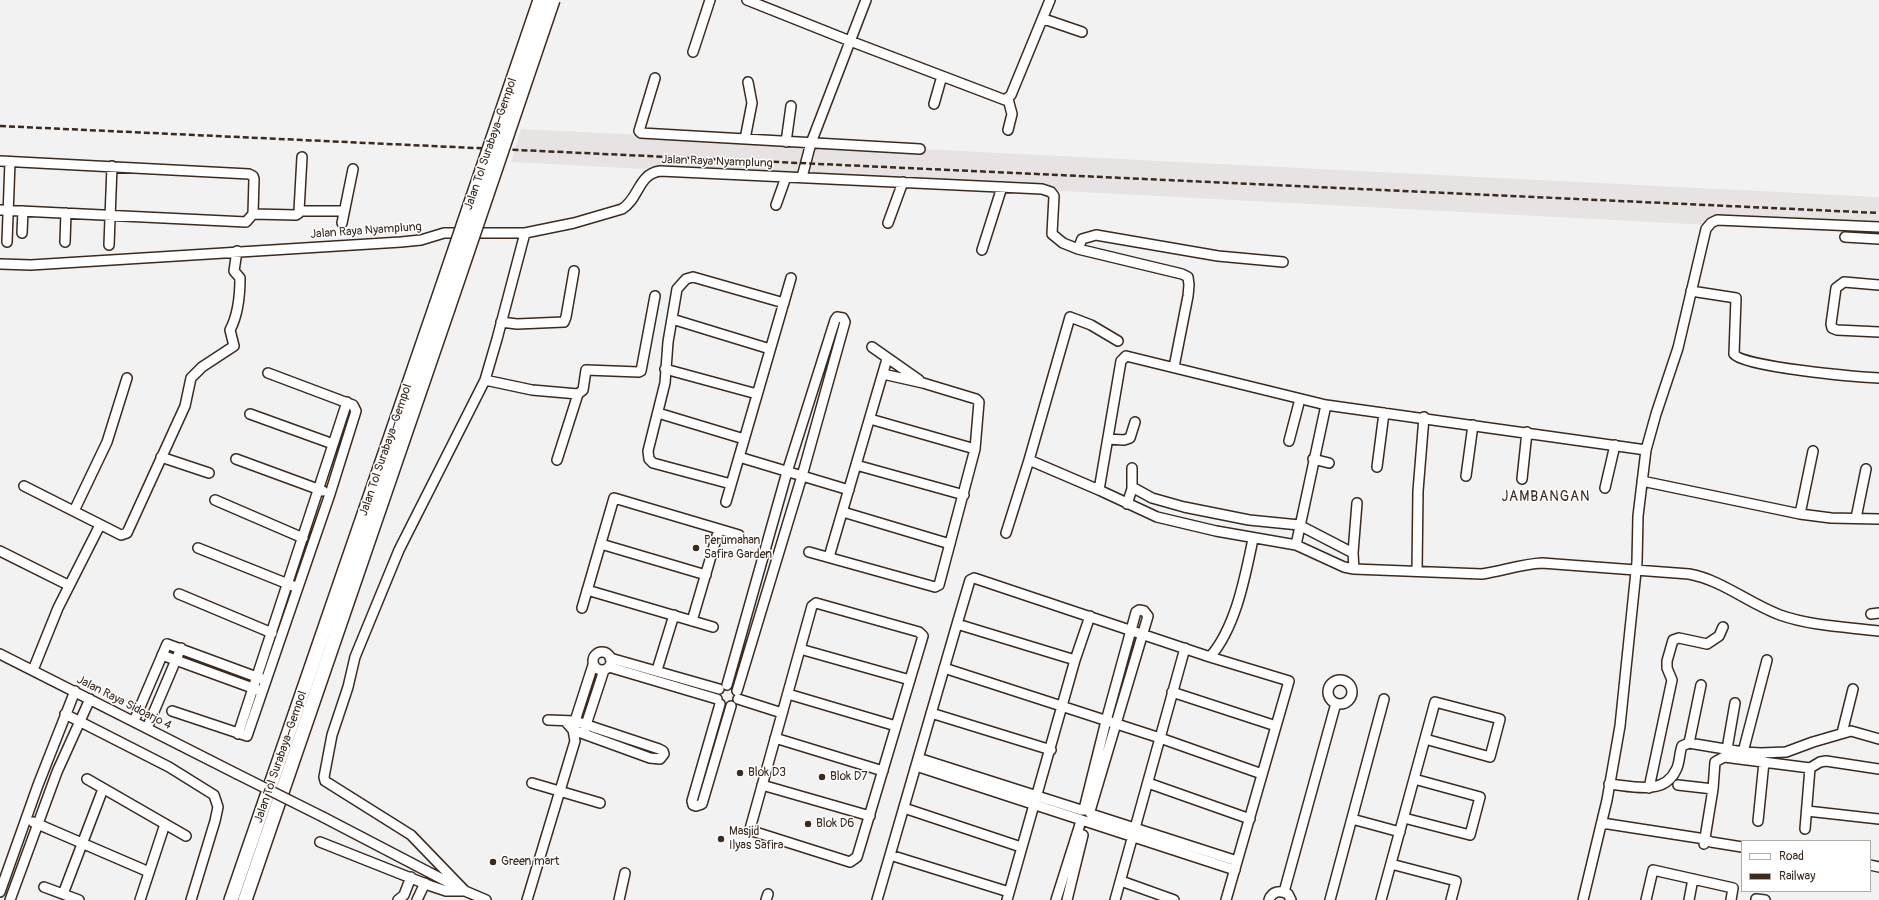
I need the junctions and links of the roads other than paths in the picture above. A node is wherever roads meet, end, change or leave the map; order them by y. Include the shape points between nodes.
1 (540, 0) edge
2 (553, 0) edge
3 (710, 0) edge
4 (866, 0) edge
5 (1050, 0) edge
6 (753, 1) edge
7 (1044, 18) junction
8 (1082, 32) dead end
9 (850, 41) junction
10 (693, 52) dead end
11 (942, 76) junction
12 (655, 78) dead end
13 (748, 82) dead end
14 (1008, 99) junction
15 (934, 104) dead end
16 (791, 106) dead end
17 (1008, 130) dead end
18 (745, 139) junction
19 (786, 142) junction
20 (811, 143) junction
21 (920, 149) dead end
22 (302, 157) dead end
23 (0, 161) edge
24 (15, 162) junction
25 (112, 166) junction
26 (353, 169) dead end
27 (786, 177) junction
28 (802, 178) junction
29 (902, 182) junction
30 (1002, 187) junction
31 (776, 206) dead end
32 (5, 210) edge
33 (22, 211) junction
34 (299, 211) junction
35 (344, 211) junction
36 (66, 213) junction
37 (253, 214) junction
38 (110, 215) junction
39 (342, 223) dead end
40 (888, 223) dead end
41 (1879, 227) edge
42 (22, 233) dead end
43 (525, 233) junction
44 (1845, 238) dead end
45 (1879, 239) edge
46 (6, 242) dead end
47 (65, 242) dead end
48 (109, 244) dead end
49 (1078, 249) junction
50 (982, 250) dead end
51 (238, 251) junction
52 (1283, 262) dead end
53 (3, 264) edge
54 (574, 271) dead end
55 (791, 278) dead end
56 (1879, 285) edge
57 (1690, 291) junction
58 (655, 296) dead end
59 (784, 303) junction
60 (442, 307) junction
61 (672, 319) junction
62 (501, 324) junction
63 (1879, 332) edge
64 (1118, 341) dead end
65 (872, 347) dead end
66 (770, 349) junction
67 (887, 359) junction
68 (1174, 367) junction
69 (665, 369) junction
70 (268, 373) dead end
71 (883, 374) junction
72 (127, 378) dead end
73 (1879, 378) edge
74 (485, 380) junction
75 (923, 383) junction
76 (578, 394) junction
77 (757, 394) junction
78 (1300, 399) junction
79 (347, 402) junction
80 (1326, 405) junction
81 (658, 413) junction
82 (1384, 413) junction
83 (250, 414) dead end
84 (1424, 417) junction
85 (870, 419) junction
86 (1135, 422) dead end
87 (1472, 425) junction
88 (1527, 432) junction
89 (744, 439) junction
90 (1116, 440) junction
91 (1289, 441) dead end
92 (333, 444) junction
93 (1615, 445) junction
94 (975, 449) junction
95 (1646, 450) junction
96 (1813, 450) dead end
97 (161, 457) junction
98 (738, 457) junction
99 (236, 459) dead end
100 (1313, 459) junction
101 (557, 460) dead end
102 (1028, 460) junction
103 (1329, 463) dead end
104 (856, 465) junction
105 (1377, 467) dead end
106 (1132, 468) dead end
107 (1866, 469) dead end
108 (787, 472) junction
109 (209, 474) dead end
110 (802, 476) junction
111 (1466, 476) dead end
112 (1522, 479) dead end
113 (1642, 481) junction
114 (731, 484) junction
115 (24, 486) dead end
116 (1605, 488) dead end
117 (318, 489) junction
118 (849, 490) junction
119 (1099, 490) junction
120 (330, 494) junction
121 (1130, 494) junction
122 (964, 495) junction
123 (215, 500) dead end
124 (726, 502) dead end
125 (1357, 503) dead end
126 (1159, 508) junction
127 (74, 512) junction
128 (842, 512) junction
129 (1182, 514) junction
130 (1800, 514) junction
131 (1856, 518) junction
132 (1879, 519) edge
133 (1218, 522) junction
134 (100, 525) junction
135 (719, 529) junction
136 (1006, 533) dead end
137 (1298, 534) junction
138 (738, 535) dead end
139 (303, 538) junction
140 (1253, 539) junction
141 (601, 544) junction
142 (950, 544) junction
143 (198, 548) dead end
144 (0, 551) edge
145 (809, 552) dead end
146 (829, 557) junction
147 (1353, 560) junction
148 (1636, 562) junction
149 (1417, 563) junction
150 (706, 575) junction
151 (288, 584) junction
152 (68, 585) junction
153 (298, 588) junction
154 (587, 590) junction
155 (179, 594) dead end
156 (582, 608) dead end
157 (674, 615) junction
158 (1090, 616) junction
159 (692, 621) junction
160 (957, 624) junction
161 (713, 627) dead end
162 (1723, 627) dead end
163 (1132, 630) junction
164 (1879, 631) edge
165 (272, 633) junction
166 (1142, 633) junction
167 (181, 648) junction
168 (1185, 648) junction
169 (800, 649) junction
170 (0, 654) edge
171 (162, 655) junction
172 (1210, 657) junction
173 (1076, 660) junction
174 (1767, 660) dead end
175 (175, 661) junction
176 (593, 665) junction
177 (608, 665) junction
178 (944, 668) junction
179 (32, 670) junction
180 (657, 670) junction
181 (257, 677) junction
182 (267, 680) junction
183 (910, 680) junction
184 (727, 685) junction
185 (1701, 685) dead end
186 (254, 688) junction
187 (1853, 688) dead end
188 (718, 689) junction
189 (75, 691) junction
190 (263, 692) junction
191 (1172, 692) junction
192 (788, 694) junction
193 (737, 695) junction
194 (90, 699) junction
195 (1384, 699) dead end
196 (718, 701) junction
197 (1336, 703) dead end
198 (1735, 703) dead end
199 (730, 706) junction
200 (1062, 708) junction
201 (172, 711) dead end
202 (782, 713) junction
203 (931, 713) junction
204 (65, 714) junction
205 (548, 720) dead end
206 (80, 721) junction
207 (134, 721) junction
208 (1106, 721) junction
209 (572, 725) junction
210 (1116, 725) junction
211 (896, 726) junction
212 (1276, 726) junction
213 (147, 728) junction
214 (585, 730) junction
215 (1842, 733) junction
216 (238, 734) junction
217 (775, 738) junction
218 (1160, 738) junction
219 (1879, 738) edge
220 (1425, 739) junction
221 (575, 741) junction
222 (1689, 743) junction
223 (1727, 749) junction
224 (1051, 750) junction
225 (1743, 752) junction
226 (917, 762) junction
227 (1764, 762) junction
228 (1810, 768) junction
229 (1879, 770) edge
230 (883, 771) junction
231 (1262, 774) junction
232 (1414, 779) junction
233 (87, 780) dead end
234 (532, 783) dead end
235 (1148, 783) junction
236 (1609, 784) junction
237 (762, 785) junction
238 (1678, 785) dead end
239 (1649, 788) junction
240 (103, 789) junction
241 (1713, 789) junction
242 (559, 791) junction
243 (1037, 796) junction
244 (600, 803) dead end
245 (1034, 806) junction
246 (904, 808) junction
247 (1807, 811) junction
248 (870, 816) junction
249 (1085, 816) junction
250 (1404, 818) junction
251 (1250, 819) junction
252 (1352, 819) junction
253 (1879, 819) edge
254 (26, 820) junction
255 (1758, 821) dead end
256 (38, 824) junction
257 (165, 824) junction
258 (1601, 825) junction
259 (1805, 829) dead end
260 (1400, 832) junction
261 (1134, 833) junction
262 (186, 836) dead end
263 (320, 842) dead end
264 (1706, 842) junction
265 (83, 844) junction
266 (1174, 846) junction
267 (1741, 846) edge
268 (1021, 848) junction
269 (890, 856) junction
270 (1237, 861) junction
271 (1391, 864) junction
272 (1235, 870) junction
273 (149, 872) junction
274 (625, 873) dead end
275 (410, 877) junction
276 (1693, 879) junction
277 (1121, 881) junction
278 (425, 883) junction
279 (44, 887) dead end
280 (465, 891) junction
281 (0, 892) edge
282 (1284, 892) junction
283 (63, 894) junction
284 (1008, 896) edge
285 (10, 900) edge
286 (79, 900) edge
287 (140, 900) edge
288 (192, 900) edge
289 (232, 900) edge
290 (245, 900) edge
291 (398, 900) edge
292 (417, 900) edge
293 (486, 900) edge
294 (527, 900) edge
295 (619, 900) edge
296 (878, 900) edge
297 (1056, 900) edge
298 (1067, 900) edge
299 (1116, 900) edge
300 (1174, 900) edge
301 (1226, 900) edge
302 (1269, 900) edge
303 (1291, 900) edge
304 (1330, 900) edge
305 (1381, 900) edge
306 (1451, 900) edge
307 (1583, 900) edge
308 (1646, 900) edge
309 (1689, 900) edge
310 (1731, 900) edge

1 - 60 highway, Jalan Tol Surabaya–Gempol, bridge
2 - 60 highway, Jalan Tol Surabaya–Gempol, bridge
3 - 10 street
4 - 9 street
5 - 7 street
6 - 9 street
7 - 8 street
7 - 14 street
9 - 11 street
9 - 20 street
11 - 14 street
11 - 15 street
12 - 18 street via 640,132
13 - 18 street via 752,103
14 - 17 street via 1012,114
16 - 19 street
18 - 19 street
19 - 20 street
20 - 21 street
20 - 28 street
22 - 34 street
23 - 24 street
24 - 25 street
24 - 32 street
25 - 37 street via 251,175 254,179
25 - 38 street
26 - 35 street
27 - 28 street, Jalan Raya Nyamplung
27 - 31 street
27 - 43 street, Jalan Raya Nyamplung via 656,171 646,176 622,209 574,223
28 - 29 street, Jalan Raya Nyamplung
29 - 30 street, Jalan Raya Nyamplung
29 - 40 street
30 - 49 street, Jalan Raya Nyamplung via 1042,189 1051,192 1055,199 1051,222 1055,237
30 - 50 street
32 - 33 street
32 - 46 street
33 - 36 street
33 - 42 street
34 - 35 street
34 - 37 street via 296,216
35 - 39 street
36 - 38 street
36 - 47 street
37 - 38 street via 246,222
38 - 48 street
41 - 57 street via 1717,220 1706,229
43 - 51 street, Jalan Raya Nyamplung via 444,233 411,241
43 - 62 street
44 - 45 street
49 - 52 street via 1082,239 1096,235 1218,256
49 - 68 street via 1188,277 1190,285
51 - 53 street, Jalan Raya Nyamplung
51 - 97 street via 234,271 240,278 234,322 230,331 233,346 202,367 191,378 185,406
54 - 62 street via 564,322
55 - 59 street
56 - 63 street via 1844,282 1839,284 1836,288 1831,324 1832,328 1837,330
57 - 73 street via 1736,298 1734,354 1737,357 1819,373
57 - 95 street via 1678,348
58 - 76 street via 640,371 588,369 585,372 584,390
59 - 61 street via 690,277 678,287
59 - 66 street
60 - 289 highway, Jalan Tol Surabaya–Gempol
60 - 290 highway, Jalan Tol Surabaya–Gempol
61 - 66 street
61 - 69 street
62 - 74 street
64 - 102 street via 1073,317 1069,321
65 - 67 street
66 - 77 street
67 - 71 street
67 - 75 street
68 - 78 street
68 - 90 street via 1129,357 1121,361
69 - 77 street
69 - 81 street via 665,383
70 - 79 street
71 - 75 street
71 - 85 street
72 - 127 street via 107,442
74 - 76 street via 532,390
74 - 280 street via 399,550 372,614 355,657 332,735 324,777 325,781 411,835
75 - 94 street via 979,400
76 - 101 street
77 - 89 street
78 - 80 street
78 - 91 street
79 - 92 street
79 - 120 street via 355,406 356,411
80 - 82 street
80 - 100 street
81 - 89 street
81 - 114 street via 648,452 650,461
82 - 84 street
82 - 105 street
83 - 92 street
84 - 87 street
84 - 149 street via 1418,490
85 - 94 street
85 - 104 street
86 - 90 street via 1130,438
87 - 88 street
87 - 111 street
88 - 93 street
88 - 112 street
89 - 98 street
90 - 119 street
92 - 117 street
93 - 95 street
93 - 116 street
94 - 122 street
95 - 113 street
96 - 130 street
97 - 109 street
97 - 134 street via 127,533 121,535
98 - 108 street
98 - 114 street
99 - 117 street
100 - 103 street
100 - 137 street
102 - 119 street
102 - 136 street
104 - 118 street
104 - 122 street
106 - 121 street
107 - 131 street
108 - 110 street
108 - 110 street via 835,320 837,317 843,318 846,322
108 - 184 street
110 - 118 street
110 - 193 street
113 - 130 street
113 - 148 street
114 - 124 street
115 - 127 street
117 - 120 street
117 - 139 street
118 - 128 street
119 - 121 street
120 - 153 street
121 - 126 street
121 - 126 street via 1145,495
122 - 142 street
123 - 139 street
125 - 147 street
126 - 129 street
126 - 129 street
127 - 134 street
128 - 142 street
128 - 146 street
129 - 133 street
129 - 133 street
130 - 131 street
131 - 132 street
133 - 137 street via 1266,523
133 - 140 street
134 - 152 street
135 - 138 street
135 - 141 street via 614,498
135 - 150 street
137 - 140 street
137 - 147 street
137 - 147 street via 1344,567
139 - 151 street
140 - 172 street via 1241,590 1228,627 1223,640
141 - 150 street
141 - 154 street
142 - 146 street via 937,587
143 - 151 street
144 - 152 street
145 - 146 street
147 - 149 street
148 - 149 street via 1542,563 1482,574
148 - 164 street via 1717,582 1763,608 1801,621
148 - 236 street via 1620,726
150 - 159 street
151 - 153 street
151 - 165 street
152 - 179 street
153 - 182 street
154 - 156 street
154 - 157 street
155 - 165 street
157 - 159 street
157 - 180 street
158 - 160 street via 974,578 970,580
158 - 163 street
158 - 173 street
159 - 161 street
160 - 173 street
160 - 178 street
162 - 239 street via 1719,636 1707,644 1679,638 1673,640 1667,661 1672,680
163 - 166 street
163 - 166 street via 1137,611 1144,611 1148,615
163 - 208 street
165 - 181 street
166 - 168 street
166 - 210 street
167 - 171 street via 167,644
167 - 175 street
167 - 181 street
168 - 172 street
168 - 191 street
169 - 183 street
169 - 183 street via 812,606 816,603 921,633 923,637
169 - 192 street
170 - 179 street, Jalan Raya Sidoarjo 4
171 - 175 street
171 - 207 street
172 - 212 street via 1289,681
173 - 200 street
174 - 225 street
175 - 186 street
175 - 213 street
176 - 177 street via 600,670
176 - 177 street via 593,656 600,651 608,654
176 - 209 street
177 - 180 street
177 - 196 street
177 - 214 street
178 - 200 street
178 - 203 street
179 - 189 street, Jalan Raya Sidoarjo 4
180 - 188 street
181 - 182 street
181 - 186 street
182 - 190 street
183 - 211 street
184 - 188 street
184 - 193 street via 733,686
185 - 222 street
186 - 190 street
186 - 216 street
187 - 215 street
188 - 196 street
189 - 194 street, Jalan Raya Sidoarjo 4
189 - 204 street
190 - 216 street via 247,736
191 - 212 street
191 - 218 street
192 - 202 street
192 - 211 street
193 - 199 street
193 - 202 street
194 - 206 street
194 - 207 street, Jalan Raya Sidoarjo 4
195 - 252 street
196 - 199 street
196 - 199 street via 693,805 702,804
197 - 282 street
198 - 223 street
200 - 208 street
200 - 224 street
201 - 216 street
202 - 217 street
203 - 224 street
203 - 226 street
204 - 206 street
204 - 254 street
205 - 209 street
206 - 256 street via 57,772
206 - 288 street via 169,767 214,795 218,807 216,821
207 - 213 street, Jalan Raya Sidoarjo 4
208 - 210 street
208 - 249 street
209 - 214 street
209 - 221 street
210 - 218 street
210 - 249 street
211 - 230 street
212 - 231 street
213 - 280 street, Jalan Raya Sidoarjo 4, bridge
214 - 214 street via 659,749 664,754 660,759 650,758 602,742
214 - 221 street
215 - 219 street via 1856,732
215 - 225 street via 1786,752
217 - 230 street
217 - 237 street
218 - 231 street
218 - 235 street
220 - 220 street via 1490,757 1500,720 1435,702
220 - 232 street
221 - 242 street
222 - 223 street
222 - 239 street via 1682,746 1678,766 1670,780 1660,787
223 - 225 street
224 - 243 street
226 - 243 street
226 - 245 street
226 - 246 street
227 - 228 street
227 - 241 street via 1724,757 1718,759 1715,762
227 - 255 street
228 - 229 street via 1826,761
228 - 247 street
230 - 248 street
231 - 251 street
232 - 250 street
232 - 250 street via 1480,797 1470,835
233 - 240 street
234 - 242 street
235 - 251 street
235 - 261 street
236 - 239 street
236 - 258 street
237 - 248 street
237 - 248 street via 750,827 752,831 850,862 858,857
238 - 241 street
240 - 257 street
240 - 265 street
241 - 264 street
242 - 244 street
242 - 294 street
243 - 245 street
243 - 249 street
245 - 249 street
245 - 268 street
246 - 268 street
246 - 269 street
247 - 253 street
247 - 259 street
249 - 261 street
249 - 297 street
249 - 298 street
250 - 260 street
251 - 270 street
252 - 260 street
252 - 304 street
254 - 256 street
254 - 281 street
256 - 265 street
256 - 285 street
257 - 262 street
257 - 273 street
258 - 264 street
258 - 307 street
260 - 271 street
261 - 266 street
261 - 277 street
263 - 275 street
264 - 267 street
265 - 273 street
265 - 283 street
266 - 270 street
266 - 272 street
268 - 284 street
269 - 284 street
269 - 296 street
270 - 272 street
271 - 305 street
271 - 306 street via 1456,881
272 - 301 street
273 - 287 street
274 - 295 street
275 - 278 street
275 - 291 street via 404,895
276 - 308 street via 1653,870
276 - 309 street
276 - 310 street via 1733,888
277 - 299 street
277 - 300 street
278 - 280 street via 446,891
278 - 292 street
279 - 283 street
280 - 293 street, Jalan Raya Sidoarjo 4
282 - 302 street via 1273,893
282 - 303 street
283 - 286 street

